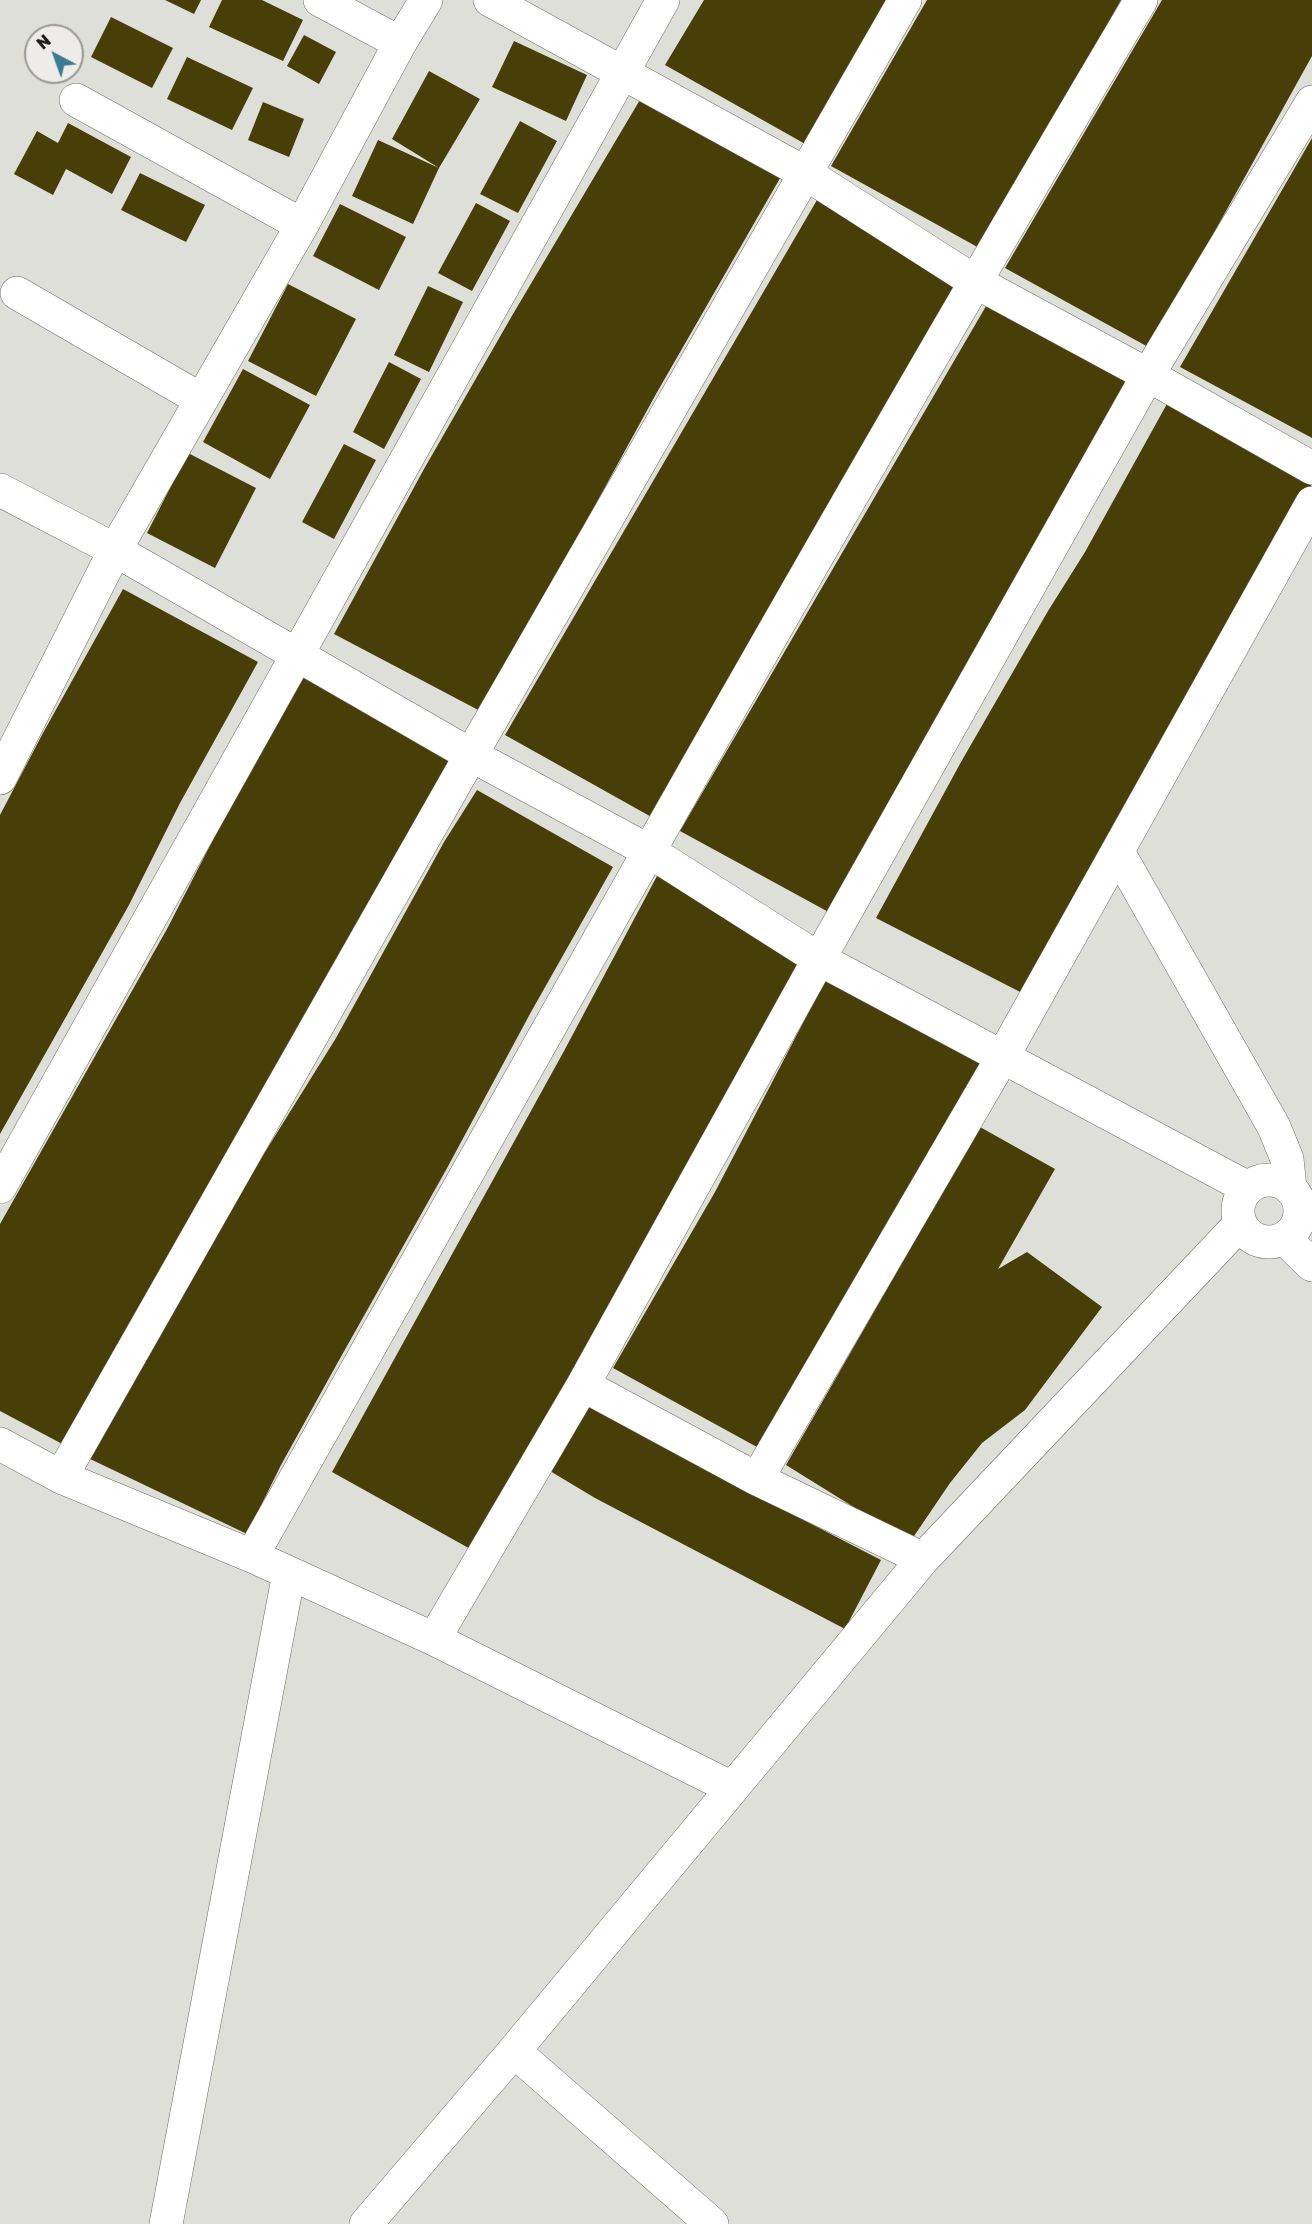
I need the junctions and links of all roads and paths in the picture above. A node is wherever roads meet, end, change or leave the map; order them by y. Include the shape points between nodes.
1 (320, 0) edge
2 (426, 0) edge
3 (490, 0) edge
4 (663, 0) edge
5 (905, 0) edge
6 (1141, 0) edge
7 (400, 43) junction
8 (622, 72) junction
9 (76, 100) dead end
10 (1312, 102) edge
11 (805, 173) junction
12 (302, 225) junction
13 (974, 281) junction
14 (17, 293) dead end
15 (1148, 375) junction
16 (200, 399) junction
17 (1312, 468) edge
18 (0, 490) edge
19 (1312, 503) edge
20 (115, 550) junction
21 (296, 656) junction
22 (471, 755) junction
23 (0, 778) edge
24 (649, 851) junction
25 (1118, 852) junction
26 (819, 959) junction
27 (1002, 1058) junction
28 (0, 1187) edge
29 (1248, 1188) junction
30 (1290, 1188) junction
31 (1240, 1224) junction
32 (1298, 1226) edge
33 (1312, 1265) edge
34 (583, 1385) junction
35 (0, 1443) edge
36 (61, 1477) junction
37 (758, 1479) junction
38 (252, 1556) junction
39 (923, 1559) junction
40 (289, 1573) junction
41 (434, 1639) junction
42 (732, 1788) junction
43 (514, 2051) junction
44 (166, 2224) edge
45 (366, 2224) edge
46 (712, 2224) edge

1 - 7 street
2 - 7 street
3 - 8 street
4 - 8 street
5 - 11 street
6 - 13 street
7 - 12 street
8 - 11 street
8 - 21 street
9 - 12 street
10 - 15 street
11 - 13 street
11 - 22 street
12 - 16 street
13 - 15 street
13 - 24 street
14 - 16 street
15 - 17 street
15 - 26 street
16 - 20 street
18 - 20 street
19 - 25 street
20 - 21 street
20 - 23 street
21 - 22 street
21 - 28 street
22 - 24 street
22 - 36 street
24 - 26 street
24 - 38 street
25 - 27 street
25 - 30 street via 1274,1127 1287,1159
26 - 27 street
26 - 34 street
27 - 29 street
27 - 37 street
29 - 30 street via 1261,1180 1277,1181
29 - 31 street via 1238,1204
30 - 32 street via 1300,1208
31 - 32 street via 1246,1233 1264,1242
31 - 39 street
32 - 33 street
34 - 37 street
34 - 41 street
35 - 36 street
36 - 38 street
37 - 39 street
38 - 40 street
39 - 42 street
40 - 41 street
40 - 44 street
41 - 42 street
42 - 43 street
43 - 45 street
43 - 46 street

